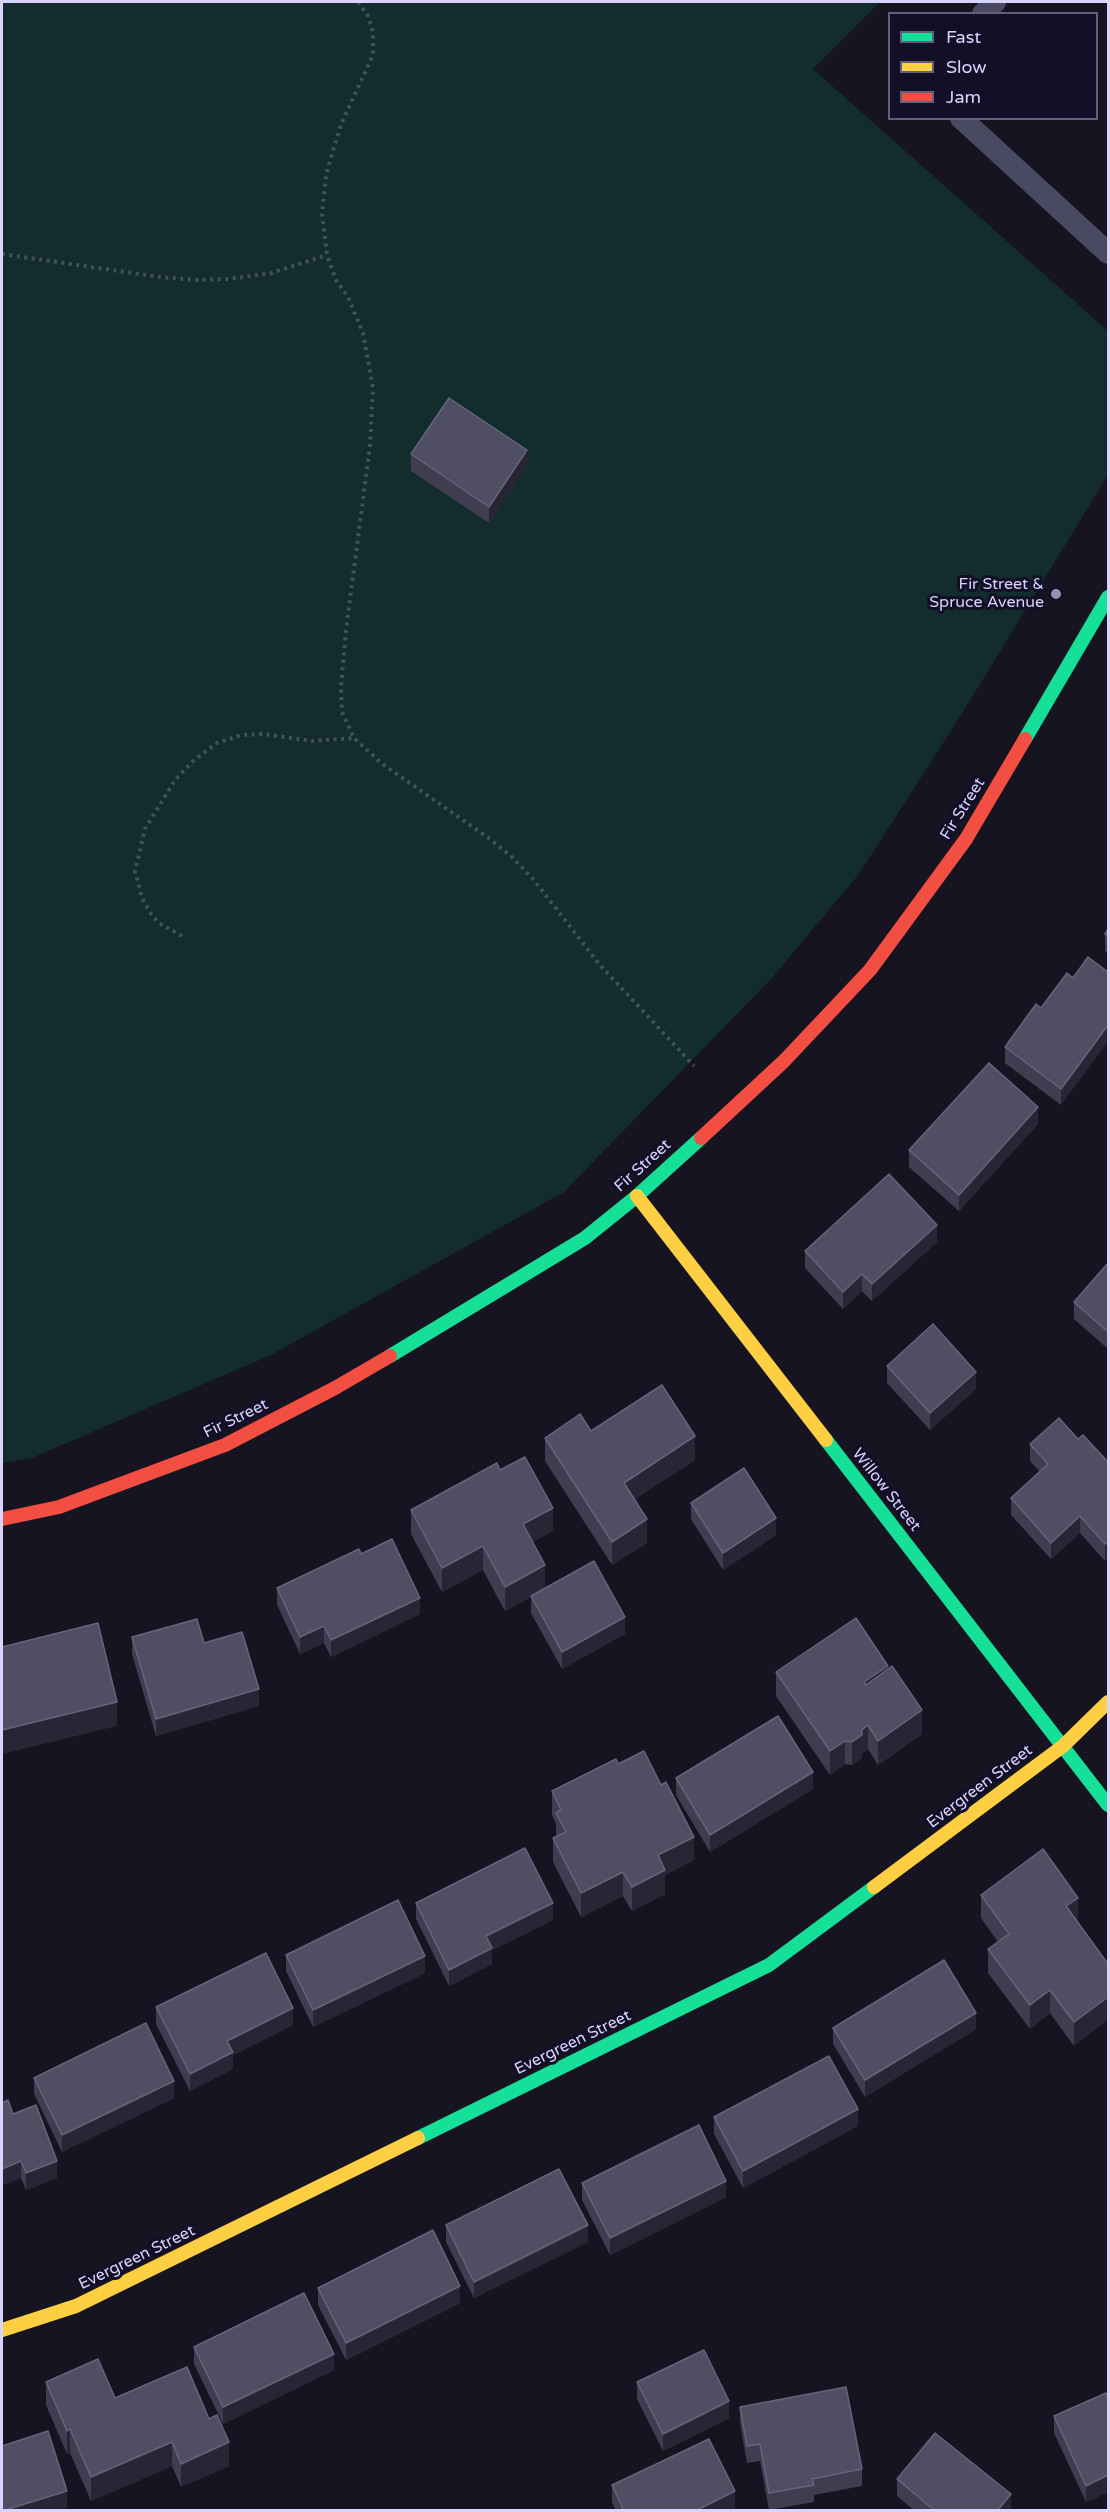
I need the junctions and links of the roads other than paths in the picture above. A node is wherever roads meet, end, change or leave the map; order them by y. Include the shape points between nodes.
1 (963, 120) edge
2 (1108, 253) edge
3 (1108, 597) edge
4 (637, 1196) junction
5 (2, 1519) edge
6 (1108, 1702) edge
7 (1063, 1746) junction
8 (1108, 1805) edge
9 (2, 2330) edge

1 - 2 lane
3 - 4 street, Fir Street via 966,839 870,970 784,1062
4 - 5 street, Fir Street via 585,1238 457,1316 335,1388 225,1445 59,1507
4 - 7 street, Willow Street
6 - 7 street, Evergreen Street
7 - 8 street, Willow Street
7 - 9 street, Evergreen Street via 769,1965 76,2306

